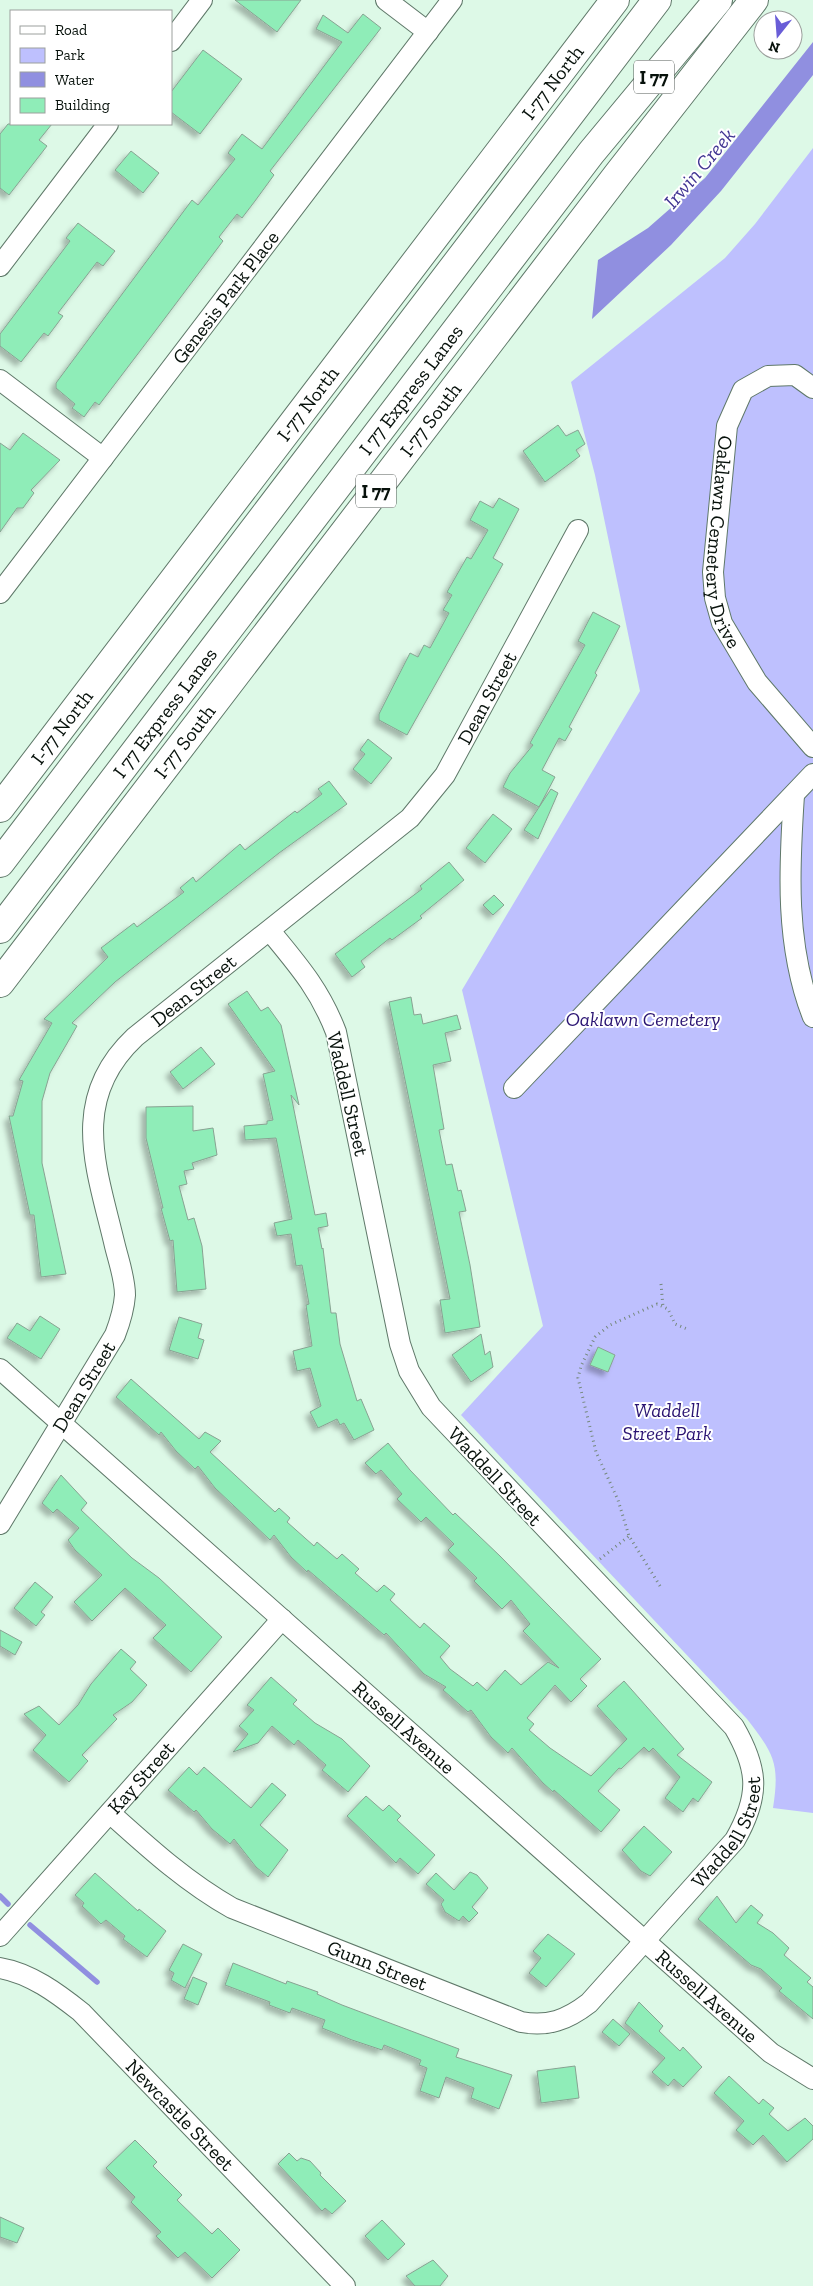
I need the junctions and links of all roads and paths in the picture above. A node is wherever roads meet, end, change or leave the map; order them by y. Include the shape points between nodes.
1 (202, 0) edge
2 (386, 0) edge
3 (452, 0) edge
4 (615, 0) edge
5 (657, 0) edge
6 (703, 0) edge
7 (718, 0) edge
8 (754, 0) edge
9 (428, 32) junction
10 (172, 39) edge
11 (107, 125) edge
12 (591, 153) junction
13 (0, 266) edge
14 (0, 380) edge
15 (813, 388) edge
16 (103, 458) junction
17 (578, 530) dead end
18 (0, 593) edge
19 (813, 747) edge
20 (813, 774) edge
21 (794, 795) junction
22 (0, 808) edge
23 (0, 863) edge
24 (0, 929) edge
25 (270, 931) junction
26 (0, 984) edge
27 (813, 1017) edge
28 (514, 1088) dead end
29 (661, 1284) dead end
30 (663, 1307) junction
31 (687, 1329) dead end
32 (0, 1369) edge
33 (61, 1423) junction
34 (0, 1524) edge
35 (629, 1536) junction
36 (598, 1561) dead end
37 (660, 1586) dead end
38 (282, 1619) junction
39 (110, 1812) junction
40 (0, 1936) edge
41 (644, 1942) junction
42 (0, 1968) edge
43 (813, 2079) edge
44 (345, 2286) edge

1 - 10 street
2 - 9 street
3 - 9 street, Genesis Park Place
4 - 22 highway, I-77 North
5 - 23 highway, I 77 Express Lanes / I 77
6 - 12 highway
7 - 12 highway, I 77 Express Lanes / I 77
8 - 26 highway, I-77 South / I 77
9 - 16 street, Genesis Park Place
11 - 13 street
12 - 24 highway, I 77 Express Lanes / I 77
14 - 16 street
15 - 19 street, Oaklawn Cemetery Drive via 795,375 768,376 743,390 728,426 714,572 715,598 722,624 757,682
16 - 18 street, Genesis Park Place
17 - 25 street, Dean Street via 435,790 397,831
20 - 21 street
21 - 27 street via 791,905 794,952
21 - 28 street
25 - 33 street, Dean Street via 136,1037 105,1077 96,1101 92,1142 124,1284 122,1316 115,1335
25 - 41 street, Waddell Street via 310,980 336,1032 400,1344 415,1384 437,1414 734,1727 746,1748 754,1785 747,1820 735,1840
29 - 30 path
30 - 31 path via 668,1309 675,1324
30 - 35 path via 657,1304 638,1311 610,1325 595,1337 578,1378 596,1452 618,1500
32 - 33 street, Russell Avenue
33 - 34 street, Dean Street
33 - 38 street, Russell Avenue
35 - 36 path
35 - 37 path
38 - 39 street, Kay Street
38 - 41 street, Russell Avenue
39 - 40 street, Kay Street
39 - 41 street, Gunn Street via 200,1890 232,1908 521,2022 542,2024 572,2016 589,2003
41 - 43 street, Russell Avenue via 771,2054
42 - 44 street, Newcastle Street via 26,1976 57,1993 81,2012

